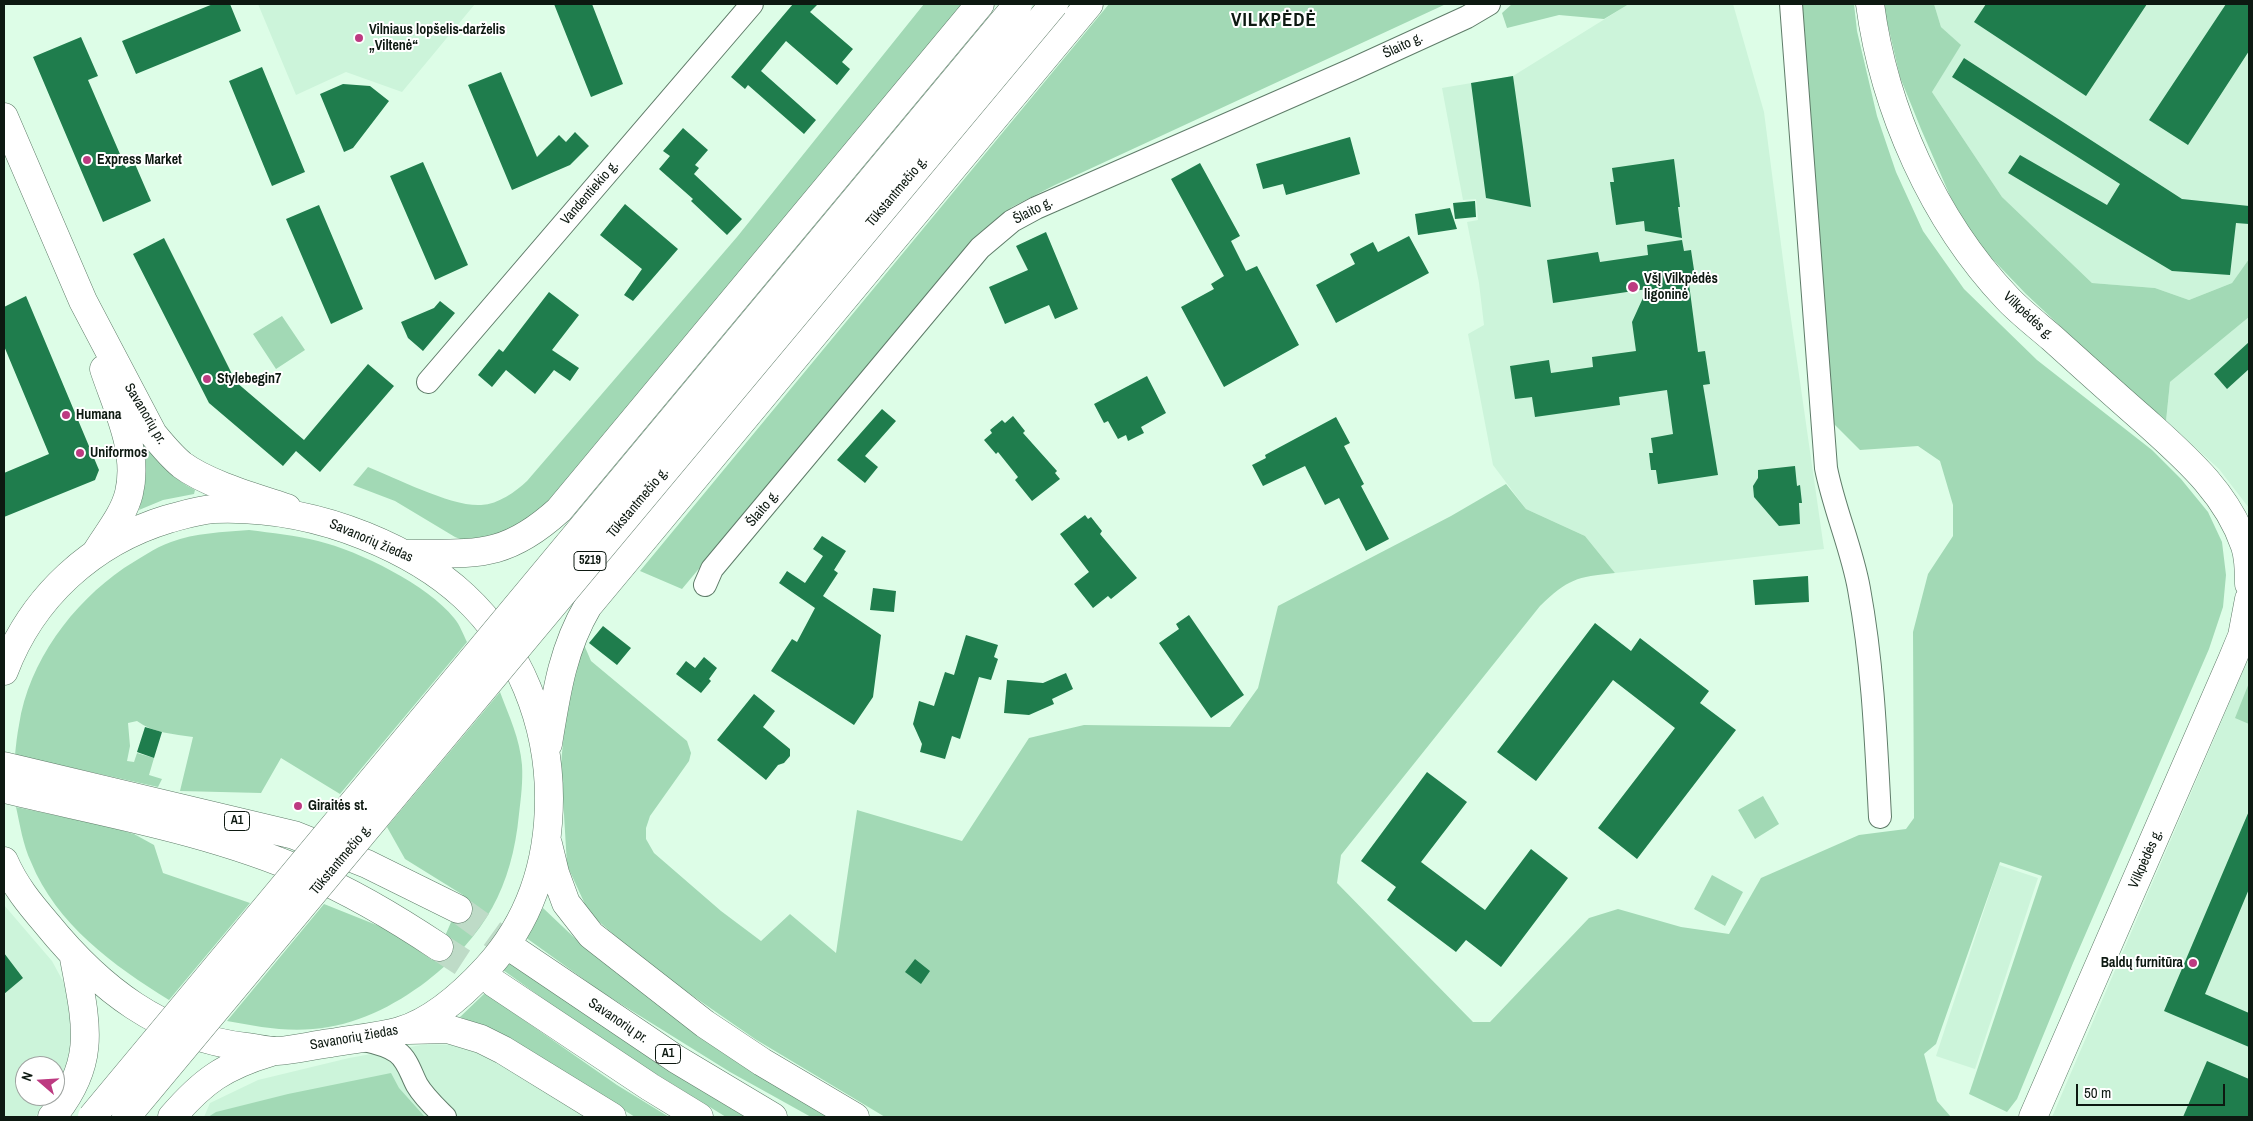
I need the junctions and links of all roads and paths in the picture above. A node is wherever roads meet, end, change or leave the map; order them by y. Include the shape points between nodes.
1 (752, 4) edge
2 (980, 4) edge
3 (1018, 4) edge
4 (1054, 4) edge
5 (1090, 4) edge
6 (1489, 4) edge
7 (1791, 4) edge
8 (1870, 4) edge
9 (4, 117) edge
10 (83, 301) junction
11 (428, 382) dead end
12 (326, 522) junction
13 (97, 551) junction
14 (408, 554) junction
15 (2249, 584) edge
16 (705, 585) dead end
17 (2249, 599) edge
18 (27, 625) junction
19 (4, 648) edge
20 (4, 672) edge
21 (546, 758) junction
22 (4, 766) edge
23 (4, 789) edge
24 (1880, 817) dead end
25 (548, 842) junction
26 (7, 873) edge
27 (458, 910) tunnel mouth
28 (439, 947) tunnel mouth
29 (516, 951) tunnel mouth
30 (74, 958) junction
31 (494, 983) tunnel mouth
32 (402, 1030) junction
33 (455, 1030) junction
34 (360, 1039) junction
35 (277, 1051) junction
36 (411, 1070) junction
37 (52, 1117) edge
38 (92, 1117) edge
39 (126, 1117) edge
40 (172, 1117) edge
41 (445, 1117) edge
42 (612, 1117) edge
43 (699, 1117) edge
44 (773, 1117) edge
45 (855, 1117) edge
46 (2033, 1117) edge

1 - 11 street, Vandentiekio g.
2 - 14 main road via 559,510 533,532 503,547 472,554
3 - 38 main road, Tūkstantmečio g. / 5219, bridge
4 - 39 main road, Tūkstantmečio g. / 5219, bridge
5 - 21 main road via 588,606 568,646 558,678
6 - 16 street, Šlaito g. via 1351,70 1012,221 980,248 712,569
7 - 24 street via 1826,468 1832,500 1859,587 1876,725
8 - 15 main road, Vilkpėdės g. via 1892,98 1908,144 1948,222 2007,298 2213,486 2246,548
9 - 10 main road, Savanorių pr.
10 - 12 main road, Savanorių pr. via 153,434 183,466 224,485
10 - 13 main road, Savanorių pr. via 126,433 130,455 128,494
12 - 13 main road, Savanorių žiedas via 255,511 212,509 156,523
12 - 14 main road, Savanorių žiedas
13 - 18 main road, Savanorių žiedas via 73,570
14 - 21 main road, Savanorių žiedas via 466,598 506,648 527,688 539,722
17 - 46 main road, Vilkpėdės g. via 2242,636 2232,660
18 - 19 main road
18 - 20 main road, Savanorių žiedas
21 - 25 main road, Savanorių žiedas
22 - 27 main road, A1 via 294,835 367,864
23 - 28 main road, A1 via 177,829 264,856 356,896
25 - 32 main road, Savanorių žiedas via 523,917 498,956 440,1010
25 - 45 main road via 566,903 591,935 705,1024
26 - 30 main road, Savanorių žiedas
29 - 44 main road, Savanorių pr. / A1 via 676,1059
30 - 35 main road, Savanorių žiedas via 127,1003 150,1016 222,1043
30 - 37 main road via 85,1022 84,1057 68,1098
31 - 43 main road
32 - 33 main road
32 - 34 main road, Savanorių žiedas
33 - 36 street via 419,1039 412,1050
33 - 42 main road via 503,1050
34 - 35 main road, Savanorių žiedas
34 - 36 street via 387,1046 399,1053
35 - 40 main road via 234,1065 213,1077 196,1090
36 - 41 street via 417,1085

